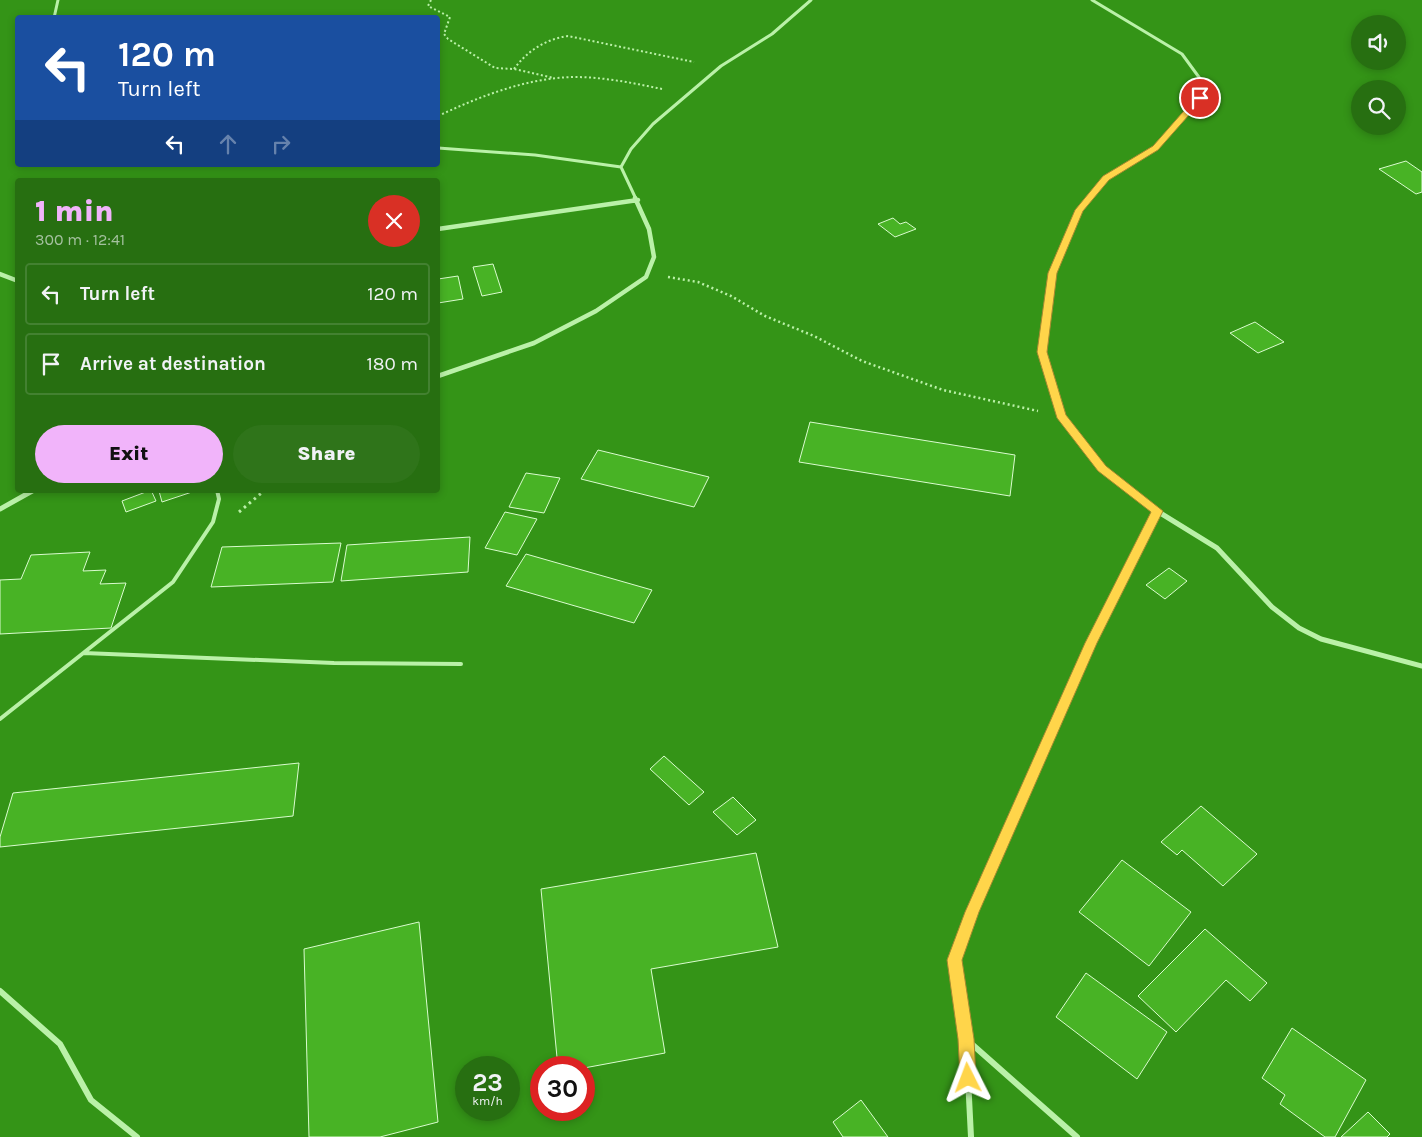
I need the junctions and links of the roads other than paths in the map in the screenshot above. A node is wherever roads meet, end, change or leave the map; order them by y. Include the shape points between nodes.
1 (58, 0) edge
2 (811, 0) edge
3 (1092, 0) edge
4 (55, 15) edge
5 (440, 148) edge
6 (621, 167) junction
7 (638, 200) junction
8 (440, 228) edge
9 (0, 274) edge
10 (15, 279) edge
11 (440, 375) edge
12 (29, 493) edge
13 (218, 493) edge
14 (0, 510) edge
15 (1157, 511) junction
16 (84, 653) junction
17 (461, 664) dead end
18 (1422, 666) edge
19 (0, 719) edge
20 (0, 991) edge
21 (966, 1039) junction
22 (137, 1137) edge
23 (971, 1137) edge
24 (1076, 1137) edge

1 - 4 street
2 - 6 street via 772,34 721,66 653,124 631,149
3 - 15 street via 1182,54 1201,80 1200,98 1155,148 1106,178 1079,210 1053,273 1042,352 1061,416 1102,469
5 - 6 street via 535,155
6 - 7 street
7 - 8 street
7 - 11 street via 650,229 654,257 646,277 596,311 534,343
9 - 10 street
12 - 14 street
13 - 16 lane via 213,522 174,582
15 - 18 street via 1216,548 1272,607 1298,628 1321,639
15 - 21 street via 1091,643 972,912 955,960
16 - 17 lane via 334,663
16 - 19 lane
20 - 22 street via 60,1044 91,1100
21 - 23 street
21 - 24 street

